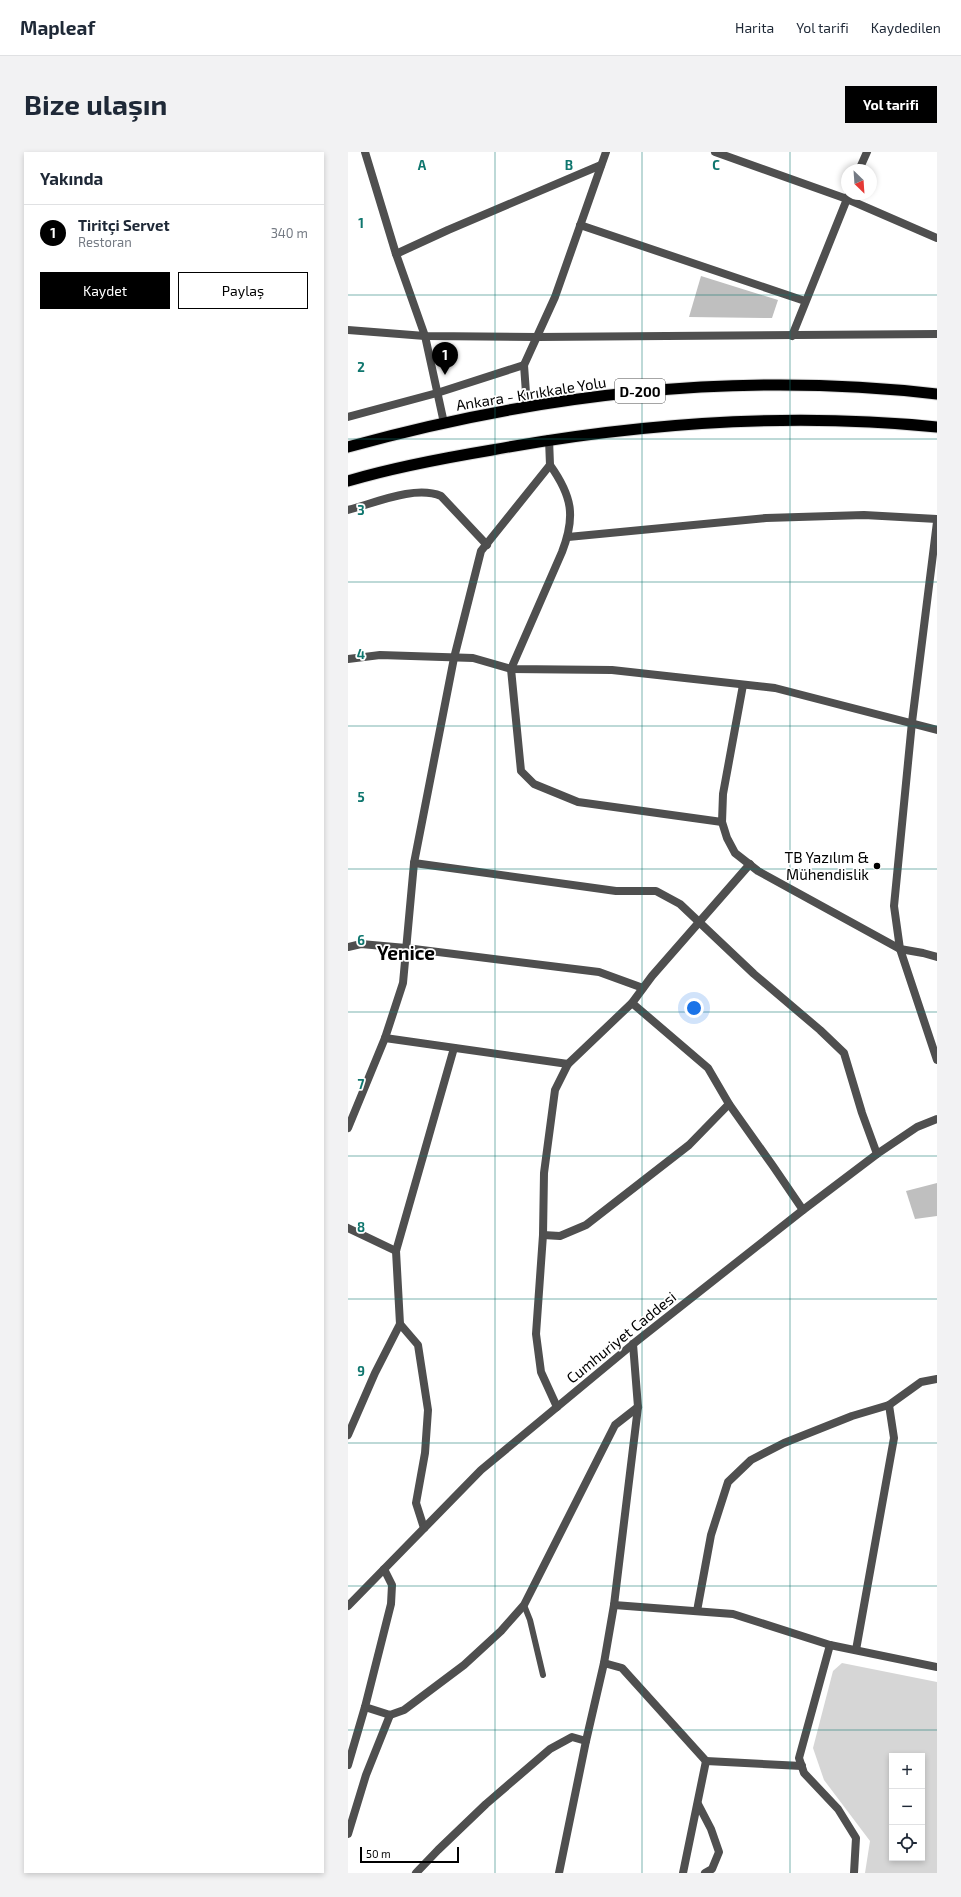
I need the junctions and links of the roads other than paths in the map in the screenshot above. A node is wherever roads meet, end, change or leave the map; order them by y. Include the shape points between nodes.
1 (364, 152) edge
2 (606, 152) edge
3 (715, 152) edge
4 (866, 152) edge
5 (861, 164) edge
6 (601, 166) junction
7 (841, 195) edge
8 (847, 200) edge
9 (855, 200) edge
10 (580, 225) junction
11 (937, 238) edge
12 (396, 254) junction
13 (805, 301) junction
14 (348, 330) edge
15 (937, 334) edge
16 (425, 336) junction
17 (792, 336) junction
18 (537, 337) junction
19 (524, 365) junction
20 (436, 393) junction
21 (937, 394) edge
22 (527, 407) junction
23 (348, 417) edge
24 (444, 423) junction
25 (937, 427) edge
26 (549, 439) junction
27 (348, 447) edge
28 (550, 465) junction
29 (348, 481) edge
30 (348, 510) edge
31 (937, 520) edge
32 (568, 538) junction
33 (487, 545) junction
34 (454, 658) junction
35 (348, 659) edge
36 (511, 669) junction
37 (743, 685) junction
38 (912, 722) junction
39 (937, 730) edge
40 (722, 822) junction
41 (414, 863) junction
42 (750, 864) junction
43 (699, 922) junction
44 (348, 947) edge
45 (406, 948) junction
46 (900, 950) junction
47 (937, 957) edge
48 (643, 988) junction
49 (632, 1003) junction
50 (384, 1038) junction
51 (454, 1048) junction
52 (937, 1060) edge
53 (568, 1064) junction
54 (729, 1104) junction
55 (937, 1119) edge
56 (348, 1128) edge
57 (877, 1154) junction
58 (803, 1210) junction
59 (348, 1228) edge
60 (543, 1235) junction
61 (396, 1251) junction
62 (400, 1324) junction
63 (633, 1344) junction
64 (937, 1379) edge
65 (889, 1405) junction
66 (557, 1407) junction
67 (638, 1407) junction
68 (348, 1435) edge
69 (424, 1528) junction
70 (384, 1569) junction
71 (524, 1605) junction
72 (614, 1605) junction
73 (348, 1606) edge
74 (697, 1611) junction
75 (830, 1645) junction
76 (856, 1650) junction
77 (604, 1663) junction
78 (937, 1667) edge
79 (543, 1675) dead end
80 (365, 1707) junction
81 (390, 1715) junction
82 (586, 1741) junction
83 (706, 1761) junction
84 (348, 1765) edge
85 (802, 1766) junction
86 (698, 1804) junction
87 (348, 1834) edge
88 (416, 1873) edge
89 (559, 1873) edge
90 (683, 1873) edge
91 (705, 1873) edge
92 (854, 1873) edge

1 - 12 street
2 - 6 street
3 - 7 street
4 - 5 street
6 - 10 street
6 - 12 street
8 - 13 street
9 - 11 street
10 - 13 street
10 - 18 street
12 - 16 street
13 - 17 street
14 - 16 street
15 - 17 street
16 - 18 street
16 - 20 street
17 - 18 street
18 - 19 street
19 - 20 street
19 - 22 street
20 - 23 street
20 - 24 street
21 - 22 highway, Ankara - Kırıkkale Yolu / D-200 via 817,386 707,386 642,391
22 - 24 highway, Ankara - Kırıkkale Yolu / D-200
24 - 27 highway, Ankara - Kırıkkale Yolu / D-200
25 - 26 highway, D-200 via 817,421 749,421 658,426
26 - 28 street
26 - 29 highway, D-200 via 388,470
28 - 32 street via 568,496 571,513
28 - 33 street
30 - 33 street via 418,492 432,492 441,496
31 - 32 street via 864,515 766,518
31 - 38 street
32 - 36 street
33 - 34 street via 481,551
34 - 35 street via 380,655
34 - 36 street via 473,658
34 - 41 street
36 - 37 street via 612,670
36 - 40 street via 521,771 534,784 578,802
37 - 38 street via 776,688
37 - 40 street via 723,794
38 - 39 street
38 - 46 street via 894,906
40 - 42 street via 735,853
41 - 43 street via 616,891 656,890 680,904
41 - 45 street
42 - 43 street
42 - 46 street via 758,871
43 - 48 street
43 - 57 street via 844,1053
44 - 45 street via 361,944
45 - 48 street via 599,972
45 - 50 street via 403,983
46 - 47 street
46 - 52 street
48 - 49 street
49 - 53 street
49 - 54 street via 708,1068
50 - 51 street
50 - 56 street
51 - 53 street
51 - 61 street
53 - 60 street via 555,1090 544,1172
54 - 58 street
54 - 60 street via 690,1145 586,1226 560,1236
55 - 57 street, Cumhuriyet Caddesi via 917,1127
57 - 58 street, Cumhuriyet Caddesi
58 - 63 street, Cumhuriyet Caddesi
59 - 61 street
60 - 66 street via 536,1334 541,1372
61 - 62 street
62 - 68 street
62 - 69 street via 418,1345 428,1410 425,1453 416,1503
63 - 66 street, Cumhuriyet Caddesi
63 - 67 street
64 - 65 street via 921,1382
65 - 74 street via 852,1416 784,1443 751,1460 728,1482 711,1535
65 - 76 street via 894,1438
66 - 69 street, Cumhuriyet Caddesi via 481,1470
67 - 71 street via 615,1425
67 - 72 street
69 - 70 street, Cumhuriyet Caddesi
70 - 73 street, Cumhuriyet Caddesi
70 - 80 street via 392,1585 391,1604
71 - 79 lane
71 - 81 street via 501,1631 464,1665 404,1710
72 - 74 street
72 - 77 street
74 - 75 street via 732,1614
75 - 76 street
75 - 85 street via 799,1758
76 - 78 street
77 - 82 street
77 - 83 street via 622,1668
80 - 81 street
80 - 84 street
81 - 87 street via 366,1775
82 - 88 street via 572,1737 550,1748 480,1809
82 - 89 street
83 - 85 street
83 - 86 street
85 - 92 street via 804,1773 838,1809 856,1838
86 - 90 street
86 - 91 street via 719,1852 712,1869

